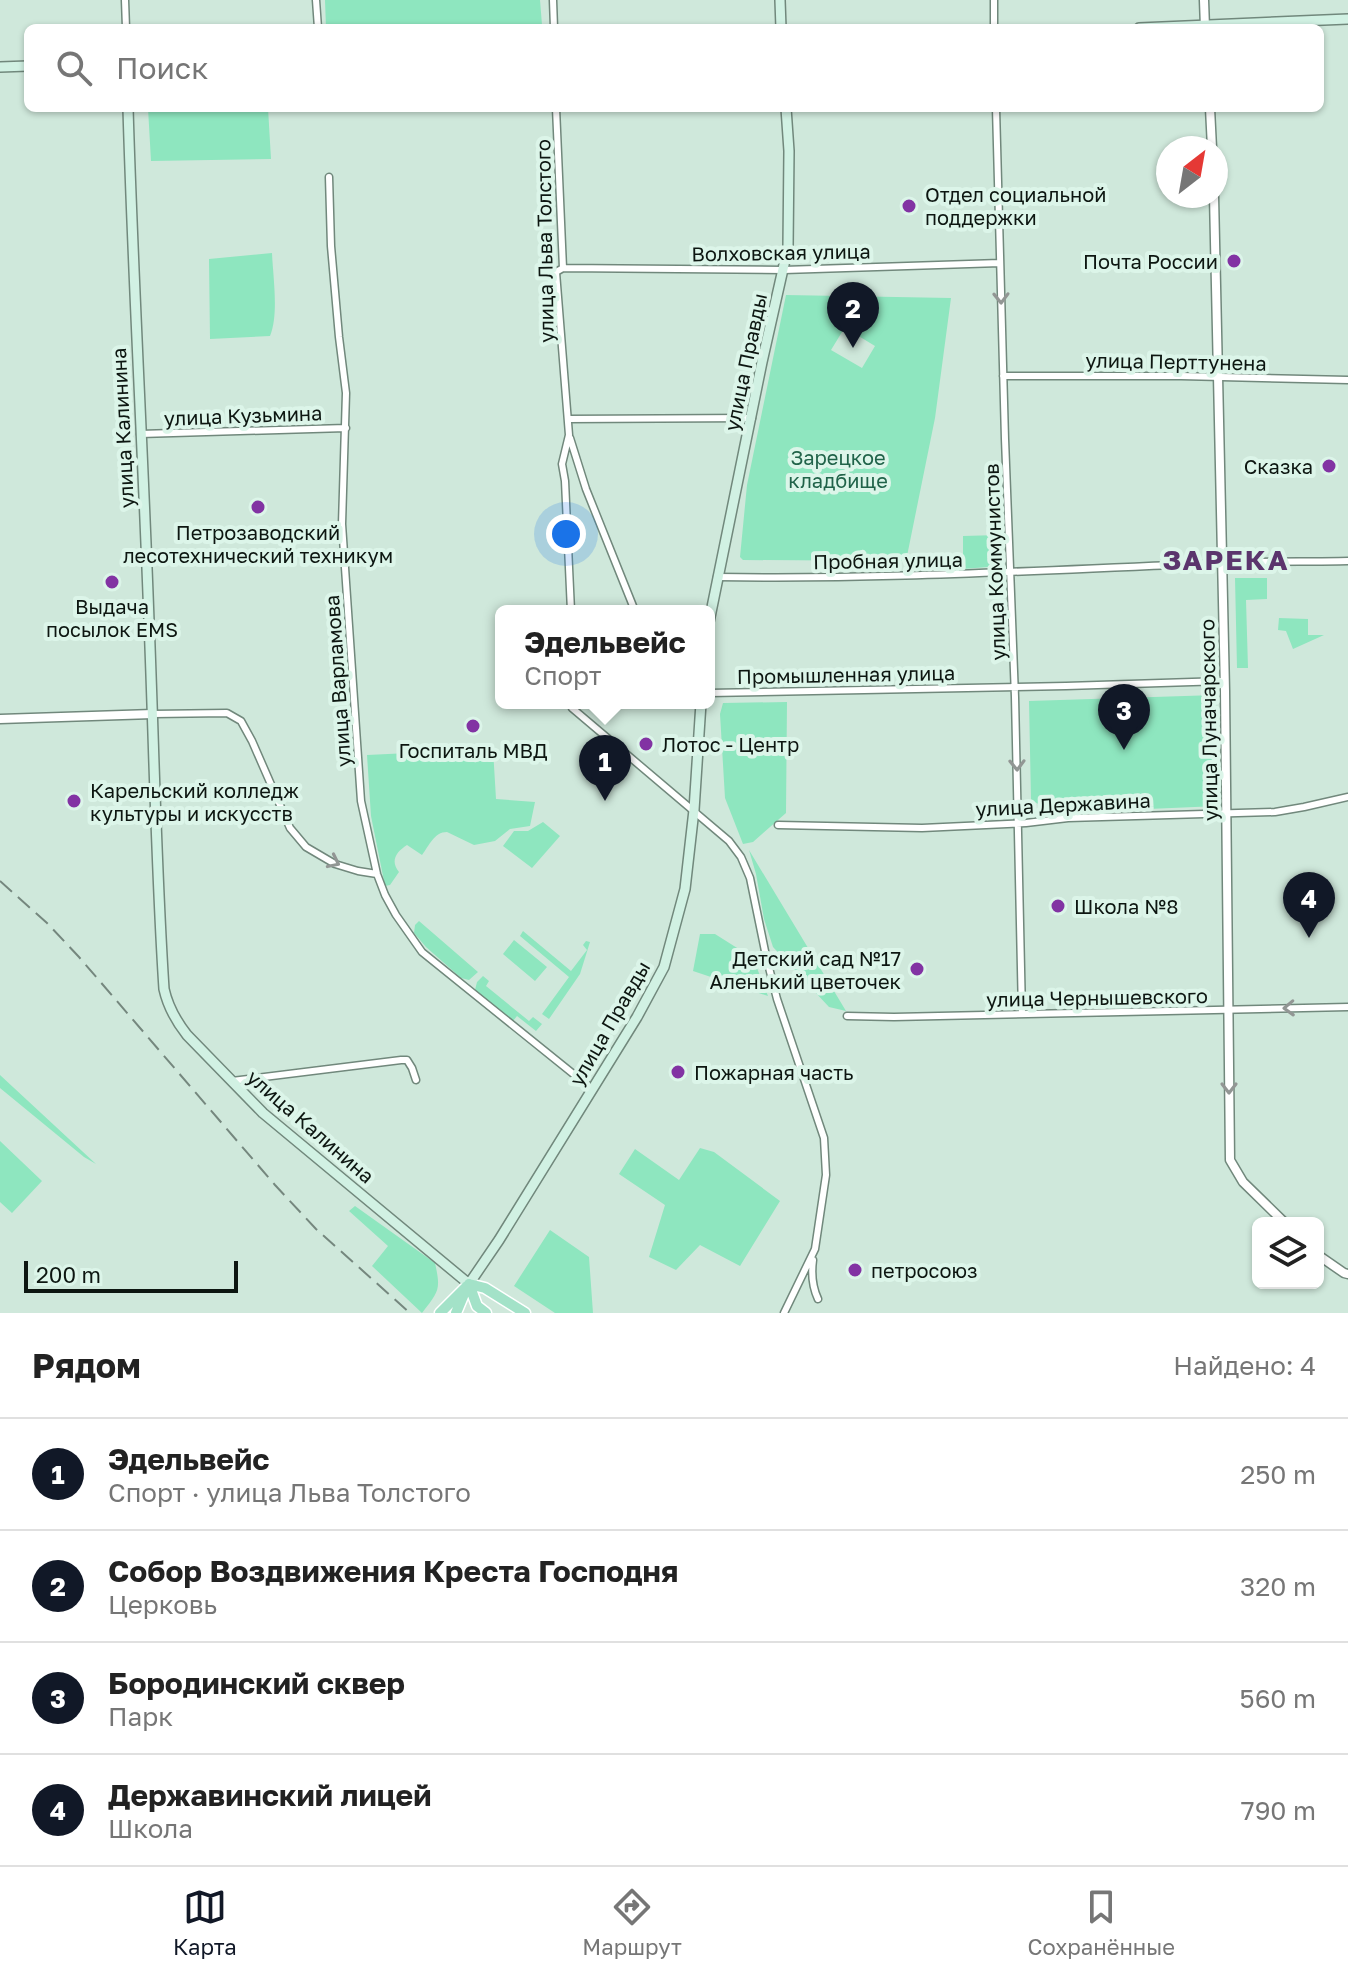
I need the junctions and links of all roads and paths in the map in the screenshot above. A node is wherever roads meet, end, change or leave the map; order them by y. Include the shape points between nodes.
1 (125, 0) edge
2 (316, 0) edge
3 (553, 0) edge
4 (780, 0) edge
5 (994, 0) edge
6 (1204, 0) edge
7 (1348, 19) edge
8 (126, 24) edge
9 (318, 24) edge
10 (554, 24) edge
11 (781, 24) edge
12 (994, 24) edge
13 (1205, 24) edge
14 (1259, 24) edge
15 (24, 66) edge
16 (0, 67) edge
17 (128, 112) edge
18 (556, 112) edge
19 (786, 112) edge
20 (996, 112) edge
21 (1210, 112) edge
22 (1211, 136) edge
23 (329, 177) dead end
24 (1214, 208) edge
25 (1000, 263) junction
26 (563, 268) junction
27 (784, 270) junction
28 (1003, 376) junction
29 (1217, 377) junction
30 (1348, 380) edge
31 (752, 418) junction
32 (568, 419) junction
33 (346, 428) junction
34 (140, 434) junction
35 (569, 435) junction
36 (1348, 561) edge
37 (1222, 563) junction
38 (1010, 572) junction
39 (717, 577) junction
40 (571, 605) edge
41 (633, 605) edge
42 (712, 605) edge
43 (1224, 681) junction
44 (1015, 687) junction
45 (715, 693) edge
46 (573, 709) edge
47 (701, 709) edge
48 (153, 714) junction
49 (0, 719) edge
50 (1348, 797) edge
51 (694, 810) junction
52 (1225, 813) junction
53 (1018, 823) junction
54 (778, 825) dead end
55 (377, 874) junction
56 (1348, 1007) edge
57 (1229, 1010) junction
58 (1022, 1014) junction
59 (847, 1016) dead end
60 (416, 1080) dead end
61 (232, 1081) junction
62 (592, 1089) junction
63 (1279, 1217) edge
64 (815, 1249) junction
65 (1324, 1259) edge
66 (1348, 1274) edge
67 (469, 1284) junction
68 (818, 1299) dead end
69 (440, 1313) edge
70 (456, 1313) edge
71 (486, 1313) edge
72 (525, 1313) edge
73 (784, 1313) edge

1 - 8 street
2 - 9 street
3 - 10 street
4 - 11 main road
5 - 12 street
6 - 13 street
7 - 14 main road
15 - 16 main road
17 - 34 main road, улица Калинина
18 - 26 street, улица Льва Толстого
19 - 27 main road, улица Правды via 789,224
20 - 25 street, улица Коммунистов
21 - 22 street
23 - 33 street, улица Варламова
24 - 29 street, улица Луначарского
25 - 27 street, Волховская улица
25 -> 28 street, улица Коммунистов
26 - 27 street, Волховская улица
26 - 32 street, улица Льва Толстого via 556,272
27 - 31 main road, улица Правды
28 - 29 street, улица Перттунена
28 - 38 street, улица Коммунистов
29 - 30 street, улица Перттунена
29 - 37 street, улица Луначарского
31 - 32 street
31 - 39 main road, улица Правды
32 - 35 street, улица Льва Толстого
33 - 34 street, улица Кузьмина
33 - 55 street, улица Варламова via 342,524 361,801
34 - 48 main road, улица Калинина
35 - 40 street, улица Льва Толстого via 562,464
35 - 41 street
36 - 37 street, Пробная улица
37 - 38 street, Пробная улица
37 - 43 street, улица Луначарского
38 - 39 street, Пробная улица
38 - 44 street, улица Коммунистов
39 - 42 main road, улица Правды
43 - 44 street, Промышленная улица
43 - 52 street, улица Луначарского
44 - 45 street, Промышленная улица
44 -> 53 street, улица Коммунистов
46 - 51 street
47 - 51 main road, улица Правды
48 - 49 street
48 -> 55 street via 227,713 241,721 290,828 306,847 348,869
48 - 61 main road, улица Калинина via 164,989 178,1023
50 - 52 street, улица Державина via 1275,812
51 - 62 main road, улица Правды via 685,889 664,967
51 - 64 street via 729,841 750,878 777,999 824,1138 826,1175
52 - 53 street, улица Державина
52 - 57 street, улица Луначарского
53 - 54 street, улица Державина via 922,828
53 - 58 street, улица Коммунистов
55 - 62 street, улица Варламова via 396,915 422,952
56 -> 57 street, улица Чернышевского
57 - 58 street, улица Чернышевского
57 -> 63 street, улица Луначарского via 1230,1160 1243,1182
58 - 59 street, улица Чернышевского
60 - 61 street via 410,1063 401,1060
61 - 67 main road, улица Калинина via 263,1113
62 - 67 main road, улица Правды
64 - 68 street via 811,1273
64 - 73 street
65 - 66 street
67 - 69 main road
67 - 70 main road
67 - 71 main road via 477,1306
67 - 72 main road

